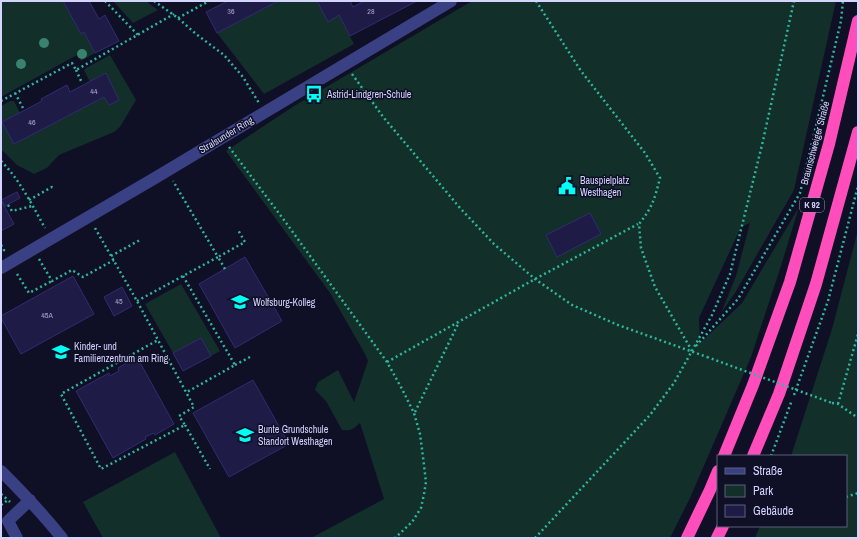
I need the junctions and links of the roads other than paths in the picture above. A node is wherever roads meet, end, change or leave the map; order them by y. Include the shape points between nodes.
1 (450, 1) edge
2 (858, 21) edge
3 (858, 132) edge
4 (6, 265) edge
5 (724, 455) edge
6 (753, 455) edge
7 (1, 471) edge
8 (717, 473) edge
9 (30, 500) junction
10 (722, 527) edge
11 (17, 538) edge
12 (62, 538) edge
13 (687, 538) edge
14 (717, 538) edge

1 - 4 street, Stralsunder Ring
2 - 5 highway, Braunschweiger Straße / K 92 via 829,144 792,274 754,385
3 - 6 highway, K 92 via 816,284 779,394
7 - 9 street
8 - 13 highway
9 - 11 street via 8,521
9 - 12 street
10 - 14 highway

